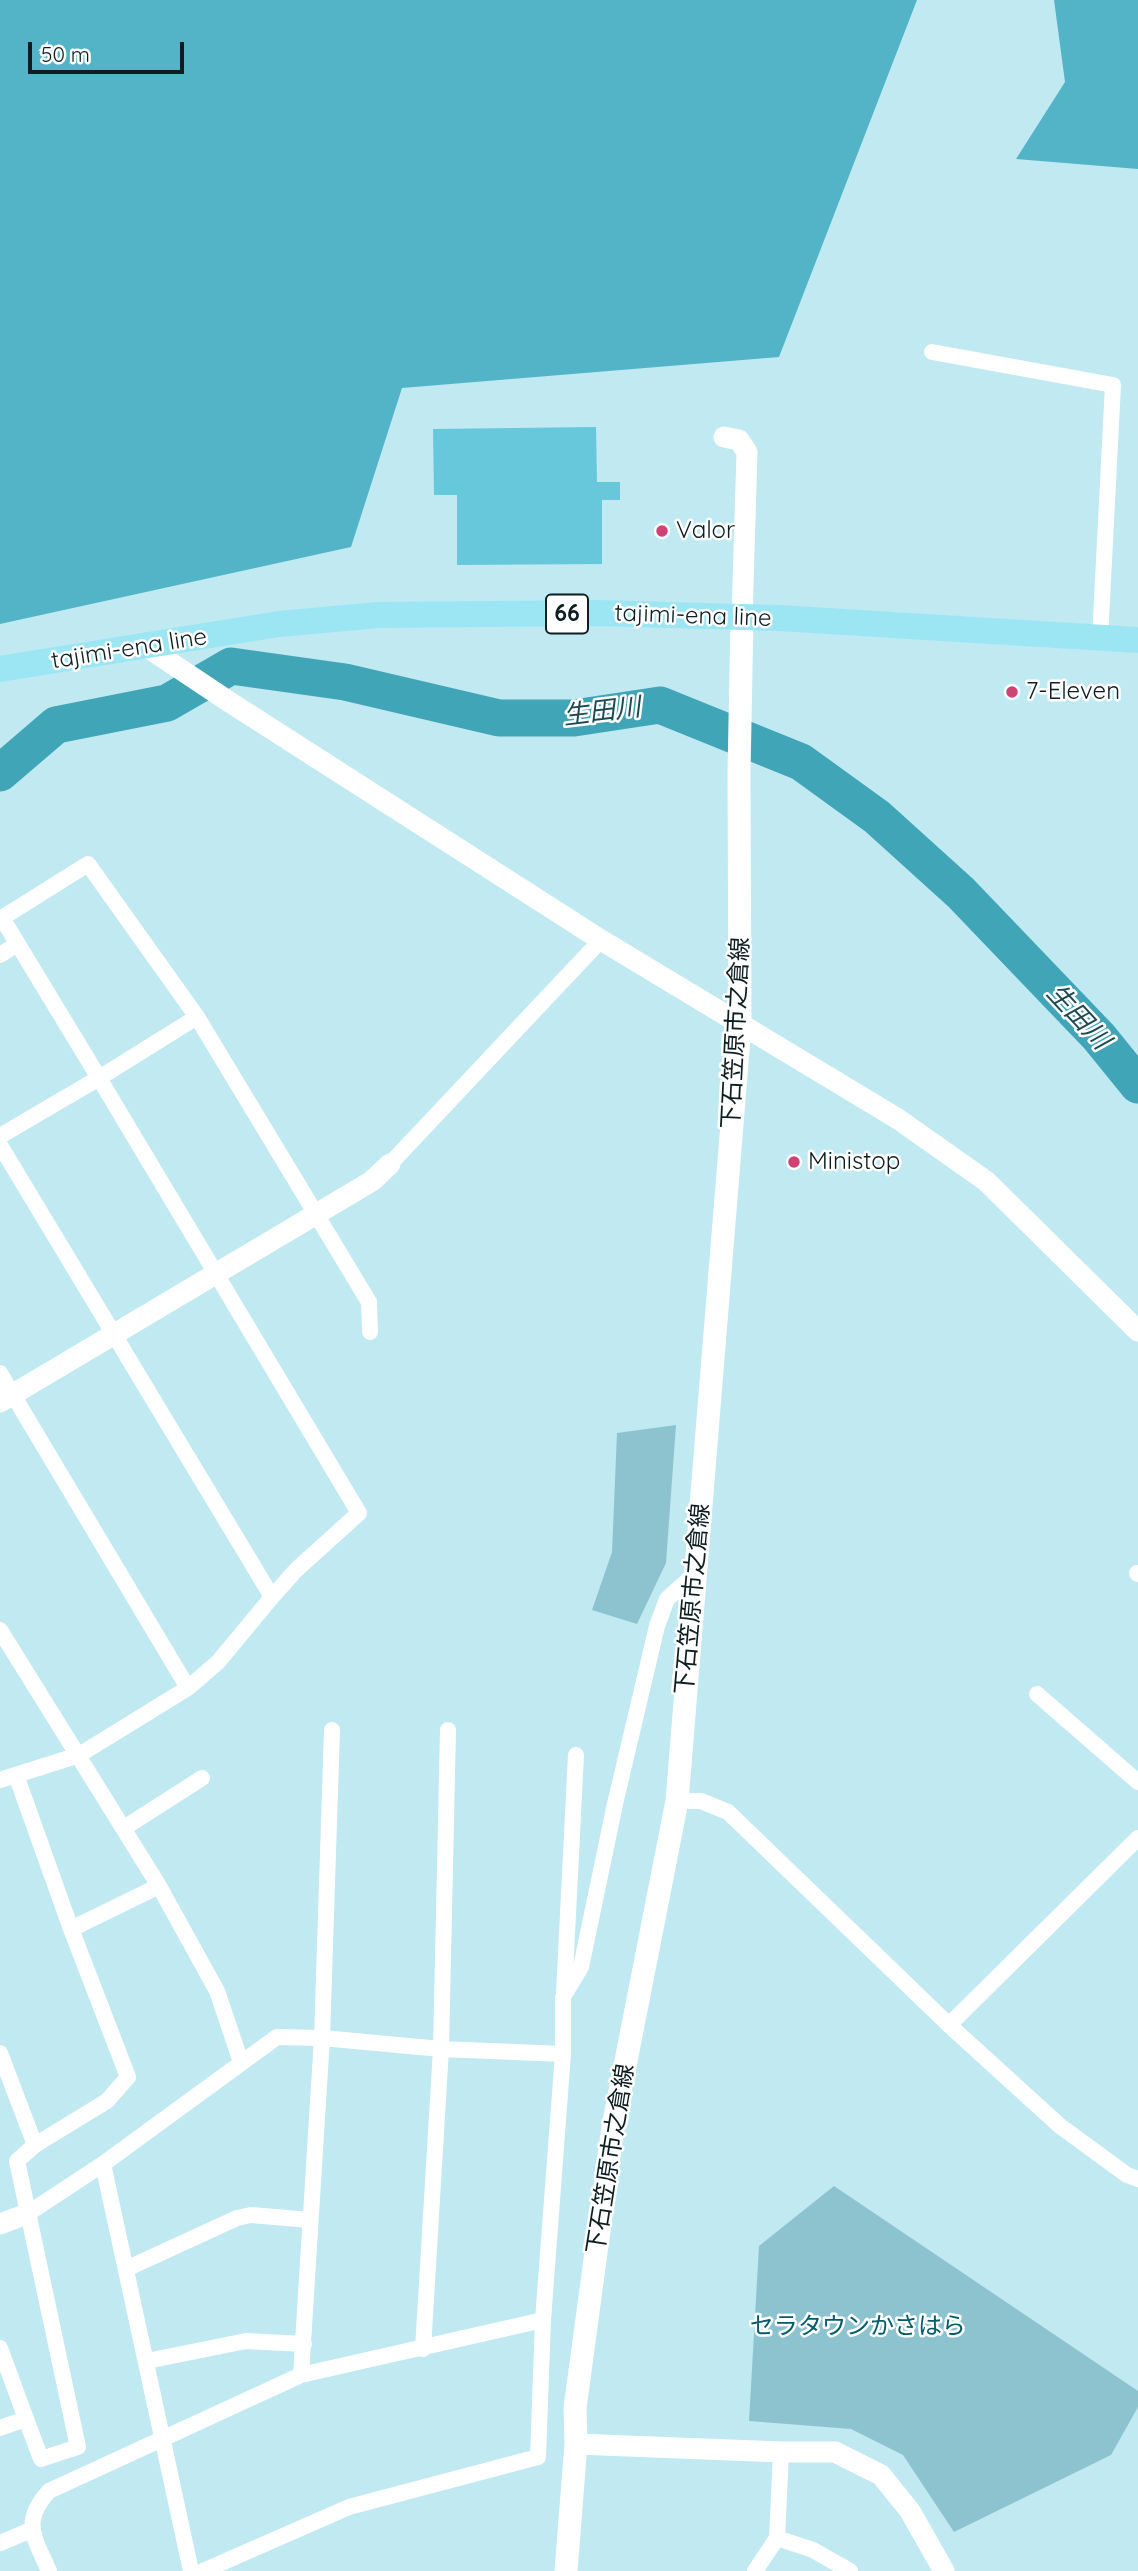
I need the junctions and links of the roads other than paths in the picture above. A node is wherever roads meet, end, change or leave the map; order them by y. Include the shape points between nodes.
1 (932, 352) dead end
2 (724, 437) dead end
3 (742, 618) junction
4 (1100, 639) junction
5 (1138, 640) edge
6 (147, 647) junction
7 (0, 669) edge
8 (601, 940) junction
9 (17, 944) junction
10 (0, 955) edge
11 (197, 1017) junction
12 (740, 1026) junction
13 (99, 1078) junction
14 (0, 1136) edge
15 (0, 1145) edge
16 (390, 1164) joint
17 (315, 1214) junction
18 (215, 1276) junction
19 (1138, 1331) edge
20 (369, 1332) dead end
21 (114, 1333) junction
22 (0, 1373) edge
23 (6, 1398) edge
24 (695, 1574) junction
25 (272, 1597) junction
26 (0, 1630) edge
27 (7, 1655) edge
28 (188, 1688) junction
29 (1037, 1694) dead end
30 (332, 1730) dead end
31 (448, 1731) dead end
32 (79, 1755) junction
33 (576, 1755) dead end
34 (8, 1777) edge
35 (202, 1778) dead end
36 (1138, 1782) edge
37 (677, 1801) junction
38 (124, 1828) junction
39 (1138, 1838) edge
40 (159, 1886) junction
41 (71, 1929) junction
42 (564, 1997) junction
43 (949, 2025) junction
44 (322, 2038) junction
45 (441, 2049) junction
46 (0, 2053) edge
47 (563, 2054) junction
48 (241, 2062) junction
49 (34, 2146) junction
50 (103, 2164) junction
51 (1138, 2179) edge
52 (27, 2214) junction
53 (310, 2220) junction
54 (0, 2224) edge
55 (127, 2269) junction
56 (543, 2320) junction
57 (304, 2344) junction
58 (0, 2348) edge
59 (424, 2350) junction
60 (147, 2361) junction
61 (301, 2375) junction
62 (26, 2419) junction
63 (0, 2428) edge
64 (164, 2439) junction
65 (576, 2444) junction
66 (781, 2452) junction
67 (31, 2530) junction
68 (777, 2538) junction
69 (0, 2543) edge
70 (49, 2571) edge
71 (191, 2571) edge
72 (203, 2571) edge
73 (566, 2571) edge
74 (755, 2571) edge
75 (850, 2571) edge
76 (944, 2571) edge

1 - 4 street via 1113,385
2 - 3 street via 739,440 747,452
3 - 4 main road, tajimi-ena line / 66
3 - 6 main road, tajimi-ena line / 66 via 597,613 378,615 279,624
3 - 12 main road, 下石笠原市之倉線
4 - 5 main road, tajimi-ena line / 66
6 - 7 main road, tajimi-ena line / 66
6 - 8 street
8 - 12 street
8 - 16 street
9 - 10 street
9 - 11 street via 2,918 88,864
9 - 13 street
11 - 13 street
11 - 17 street
12 - 19 street via 898,1119 986,1181
12 - 24 main road, 下石笠原市之倉線
13 - 14 street
13 - 18 street
15 - 21 street
16 - 17 street via 372,1181
17 - 18 street
17 - 20 street via 369,1303
18 - 21 street
18 - 25 street via 359,1513
21 - 23 street
21 - 25 street
22 - 23 street
23 - 28 street
24 - 37 main road, 下石笠原市之倉線
24 - 42 street via 667,1599 656,1626 581,1967
25 - 28 street via 218,1662
26 - 27 street
27 - 32 street
28 - 32 street
29 - 36 street
30 - 44 street
31 - 45 street
32 - 34 street
32 - 38 street
33 - 42 street
34 - 41 street
35 - 38 street
37 - 43 street via 701,1801 727,1812
37 - 65 main road, 下石笠原市之倉線 via 613,2127 575,2408
38 - 40 street
39 - 43 street
40 - 41 street
40 - 48 street via 217,1991
41 - 49 street via 128,2077 107,2101
42 - 47 street
43 - 51 street via 1060,2126
44 - 45 street
44 - 48 street via 277,2037
44 - 53 street
45 - 47 street
45 - 59 street
46 - 49 street
47 - 56 street
48 - 50 street
49 - 52 street via 17,2161
50 - 52 street
50 - 55 street
52 - 54 street
52 - 62 street via 78,2447 41,2459
53 - 55 street via 237,2218
53 - 57 street
55 - 60 street
56 - 59 street
56 - 72 street via 538,2457 349,2507
57 - 60 street via 246,2341
57 - 61 street
58 - 62 street
59 - 61 street
60 - 64 street
61 - 64 street
62 - 63 street
64 - 67 street via 49,2491 35,2506
64 - 71 street
65 - 66 street
65 - 73 main road, 下石笠原市之倉線
66 - 68 street
66 - 76 street via 835,2452 881,2475 910,2511
67 - 69 street
67 - 70 street
68 - 74 street
68 - 75 street via 813,2550

